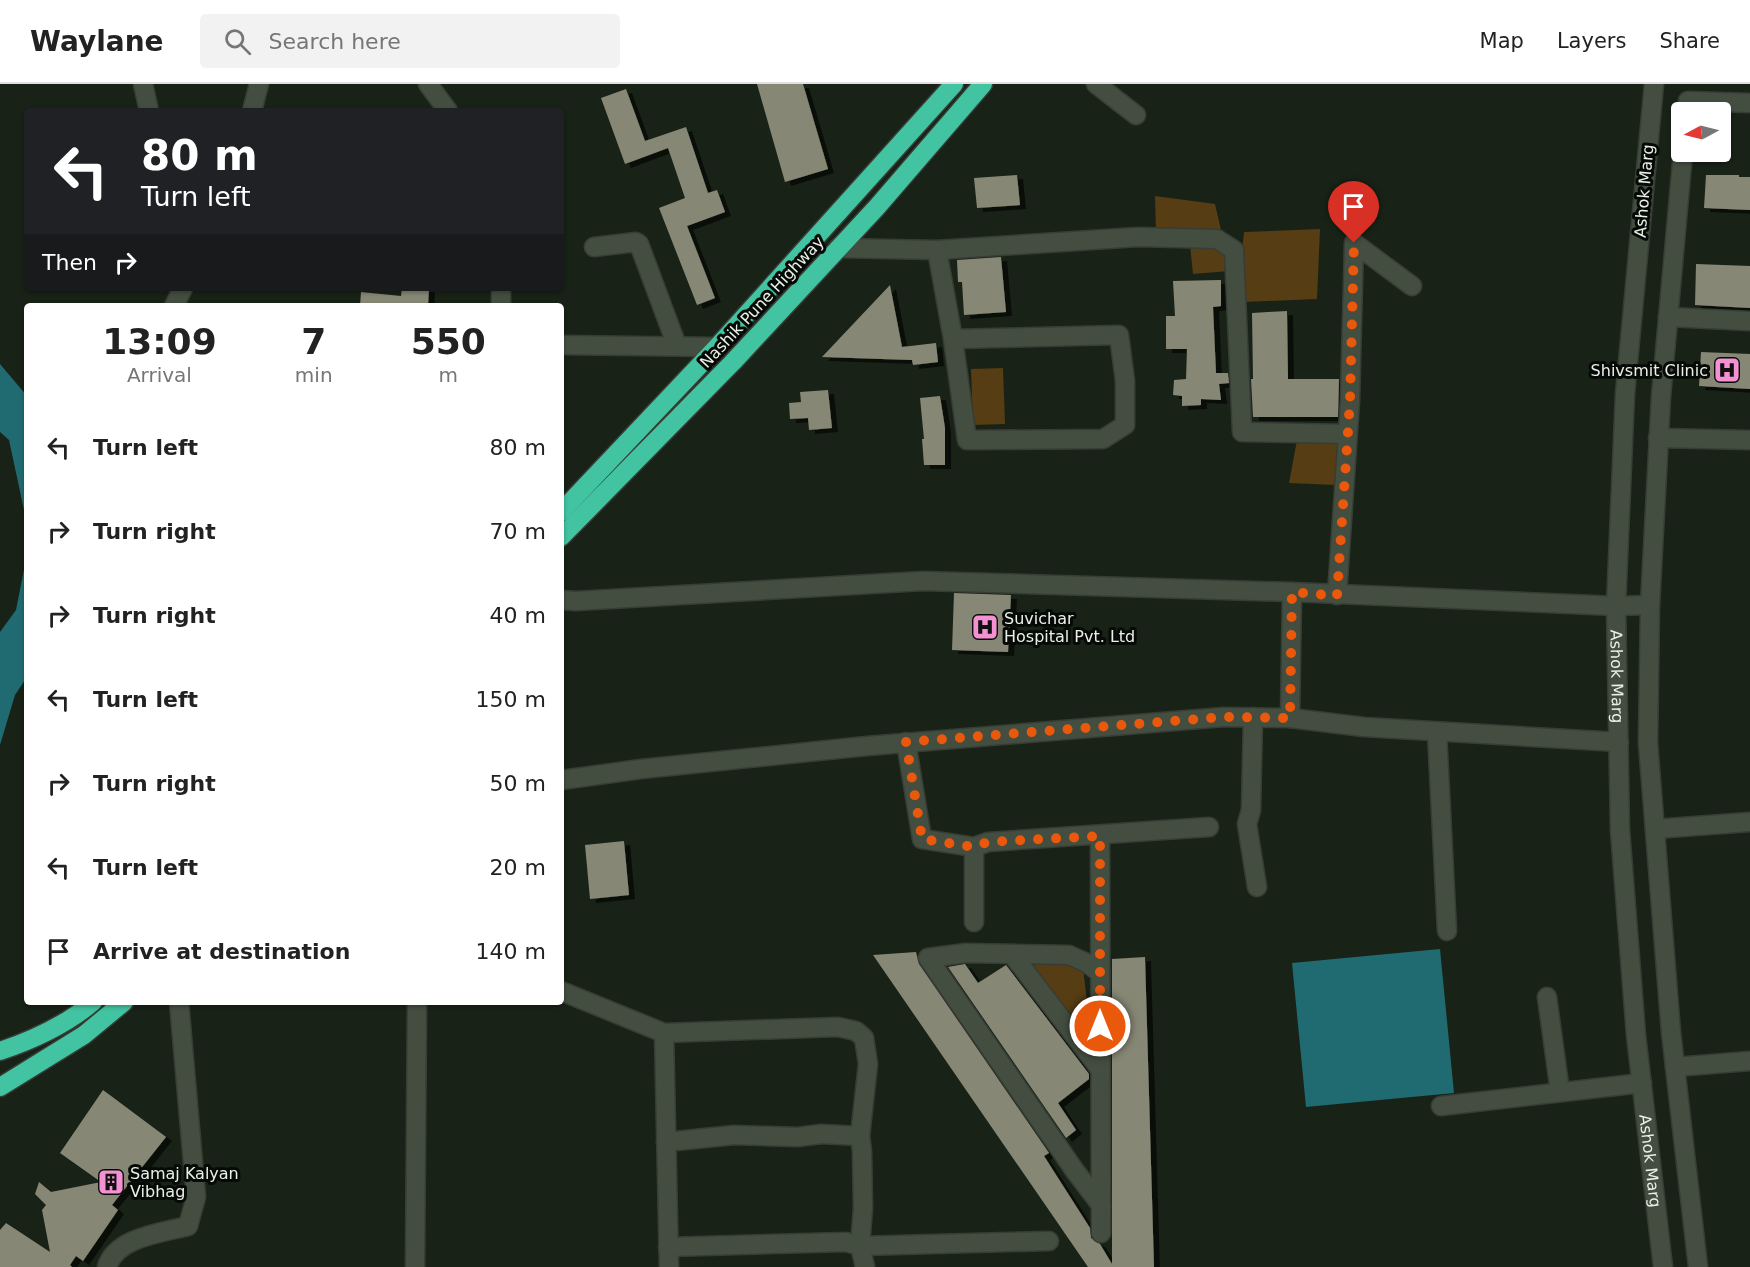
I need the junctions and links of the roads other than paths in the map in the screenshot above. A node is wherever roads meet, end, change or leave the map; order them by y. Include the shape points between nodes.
1 (143, 84) edge
2 (259, 84) edge
3 (428, 84) edge
4 (954, 84) edge
5 (983, 84) edge
6 (1096, 84) edge
7 (1654, 84) edge
8 (1688, 99) edge
9 (1750, 103) edge
10 (147, 108) edge
11 (253, 108) edge
12 (446, 108) edge
13 (1136, 115) dead end
14 (1682, 162) edge
15 (594, 247) dead end
16 (838, 248) junction
17 (937, 250) junction
18 (1412, 286) dead end
19 (1668, 317) junction
20 (1750, 321) edge
21 (953, 339) junction
22 (564, 345) edge
23 (677, 346) junction
24 (717, 347) junction
25 (1347, 434) junction
26 (1658, 438) junction
27 (1750, 440) edge
28 (564, 505) edge
29 (564, 534) edge
30 (1292, 592) junction
31 (1337, 596) junction
32 (564, 600) edge
33 (1650, 605) junction
34 (1616, 606) junction
35 (1253, 717) junction
36 (1290, 718) junction
37 (1437, 732) junction
38 (906, 742) junction
39 (1619, 742) junction
40 (564, 780) edge
41 (1750, 822) edge
42 (1209, 827) dead end
43 (1655, 829) junction
44 (1100, 836) junction
45 (974, 847) junction
46 (1257, 887) dead end
47 (974, 922) dead end
48 (1447, 931) dead end
49 (1012, 954) junction
50 (1100, 973) junction
51 (564, 992) edge
52 (1547, 997) dead end
53 (89, 1005) edge
54 (120, 1005) edge
55 (179, 1005) edge
56 (417, 1005) edge
57 (663, 1033) junction
58 (0, 1051) edge
59 (1750, 1061) edge
60 (1675, 1067) junction
61 (1100, 1069) junction
62 (8, 1083) edge
63 (1642, 1083) junction
64 (1560, 1092) junction
65 (1441, 1106) dead end
66 (860, 1136) junction
67 (666, 1142) junction
68 (1101, 1205) junction
69 (1101, 1233) dead end
70 (1049, 1241) dead end
71 (860, 1246) junction
72 (668, 1247) junction
73 (107, 1267) edge
74 (415, 1267) edge
75 (669, 1267) edge
76 (865, 1267) edge
77 (1663, 1267) edge
78 (1698, 1267) edge

1 - 10 street
2 - 11 street
3 - 12 street
4 - 24 highway, Nashik Pune Highway
5 - 16 highway, Nashik Pune Highway
6 - 13 street
7 - 34 street, Ashok Marg via 1626,394
8 - 9 street
14 - 19 street, Ashok Marg
15 - 23 street via 639,244
16 - 17 street
16 - 29 highway, Nashik Pune Highway via 734,362
17 - 21 street
17 - 25 street via 1138,237 1217,239 1234,250 1242,432
18 - 25 street via 1354,243
19 - 20 street
19 - 26 street, Ashok Marg
21 - 21 street via 967,440 1103,439 1125,424 1119,335
22 - 23 street
23 - 24 street
24 - 28 highway, Nashik Pune Highway
25 - 31 street
26 - 27 street
26 - 33 street, Ashok Marg
30 - 31 street
30 - 32 street via 923,581
30 - 36 street
31 - 34 street
33 - 34 street
33 - 43 street, Ashok Marg via 1648,743
34 - 39 street, Ashok Marg
35 - 36 street
35 - 38 street
35 - 46 street via 1251,810 1247,824
36 - 37 street
37 - 39 street
37 - 48 street
38 - 40 street
38 - 45 street via 922,839
39 - 63 street, Ashok Marg via 1620,830
41 - 43 street
42 - 44 street
43 - 60 street, Ashok Marg
44 - 45 street via 988,842
44 - 50 street
45 - 47 street
49 - 50 street via 1070,955
49 - 61 street
49 - 68 street via 966,953 928,958
50 - 61 street
51 - 57 street
52 - 64 street
53 - 58 highway via 67,1021
54 - 62 highway via 84,1035
55 - 73 street via 196,1197 188,1226 117,1250
56 - 74 street
57 - 66 street via 838,1027 856,1031 864,1038 868,1064
57 - 67 street
59 - 60 street
60 - 78 street, Ashok Marg
61 - 68 street
63 - 64 street
63 - 77 street, Ashok Marg
64 - 65 street
66 - 67 street via 734,1135
66 - 71 street
67 - 72 street
68 - 69 street
70 - 71 street
71 - 72 street via 846,1242
71 - 76 street
72 - 75 street

